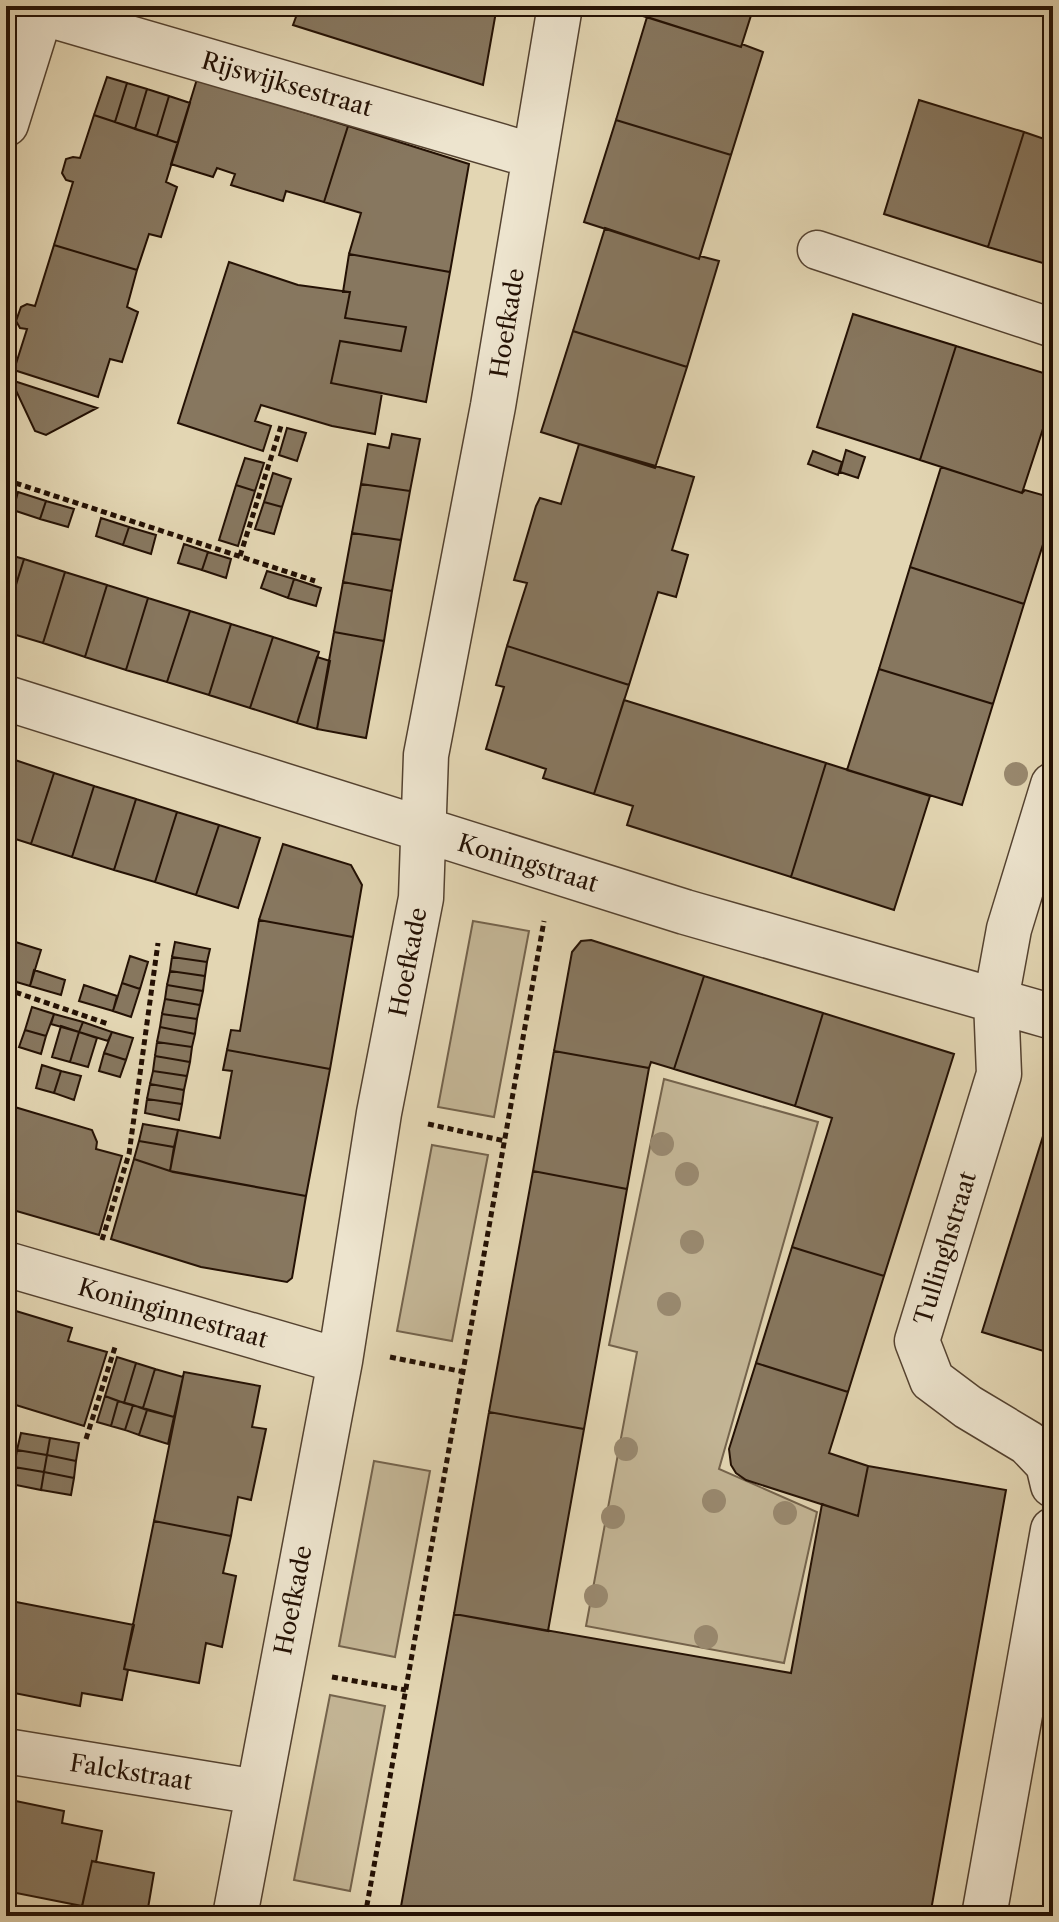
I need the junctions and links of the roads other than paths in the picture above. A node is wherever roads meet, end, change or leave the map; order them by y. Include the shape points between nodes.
1 (560, 6) edge
2 (30, 9) edge
3 (6, 124) edge
4 (534, 156) junction
5 (817, 250) dead end
6 (1053, 328) edge
7 (6, 698) edge
8 (1053, 785) edge
9 (424, 830) junction
10 (996, 1000) junction
11 (1053, 1017) edge
12 (6, 1264) edge
13 (341, 1354) junction
14 (1053, 1485) edge
15 (1053, 1530) edge
16 (6, 1751) edge
17 (257, 1792) junction
18 (235, 1916) edge
19 (984, 1916) edge

1 - 4 street, Hoefkade
2 - 3 street, Rijswijksestraat
2 - 4 street, Rijswijksestraat
4 - 9 street, Hoefkade via 493,406 426,755
5 - 6 street
7 - 9 street, Koningstraat
8 - 10 street, Tullinghstraat via 1009,929
9 - 10 street, Koningstraat via 685,912
9 - 13 street, Hoefkade via 421,898 379,1113
10 - 11 street, Koningstraat
10 - 14 street, Tullinghstraat via 999,1074 917,1341 932,1380 1028,1443 1048,1464
12 - 13 street, Koninginnestraat
13 - 17 street, Hoefkade
15 - 19 street
16 - 17 street, Falckstraat
17 - 18 street, Hoefkade

